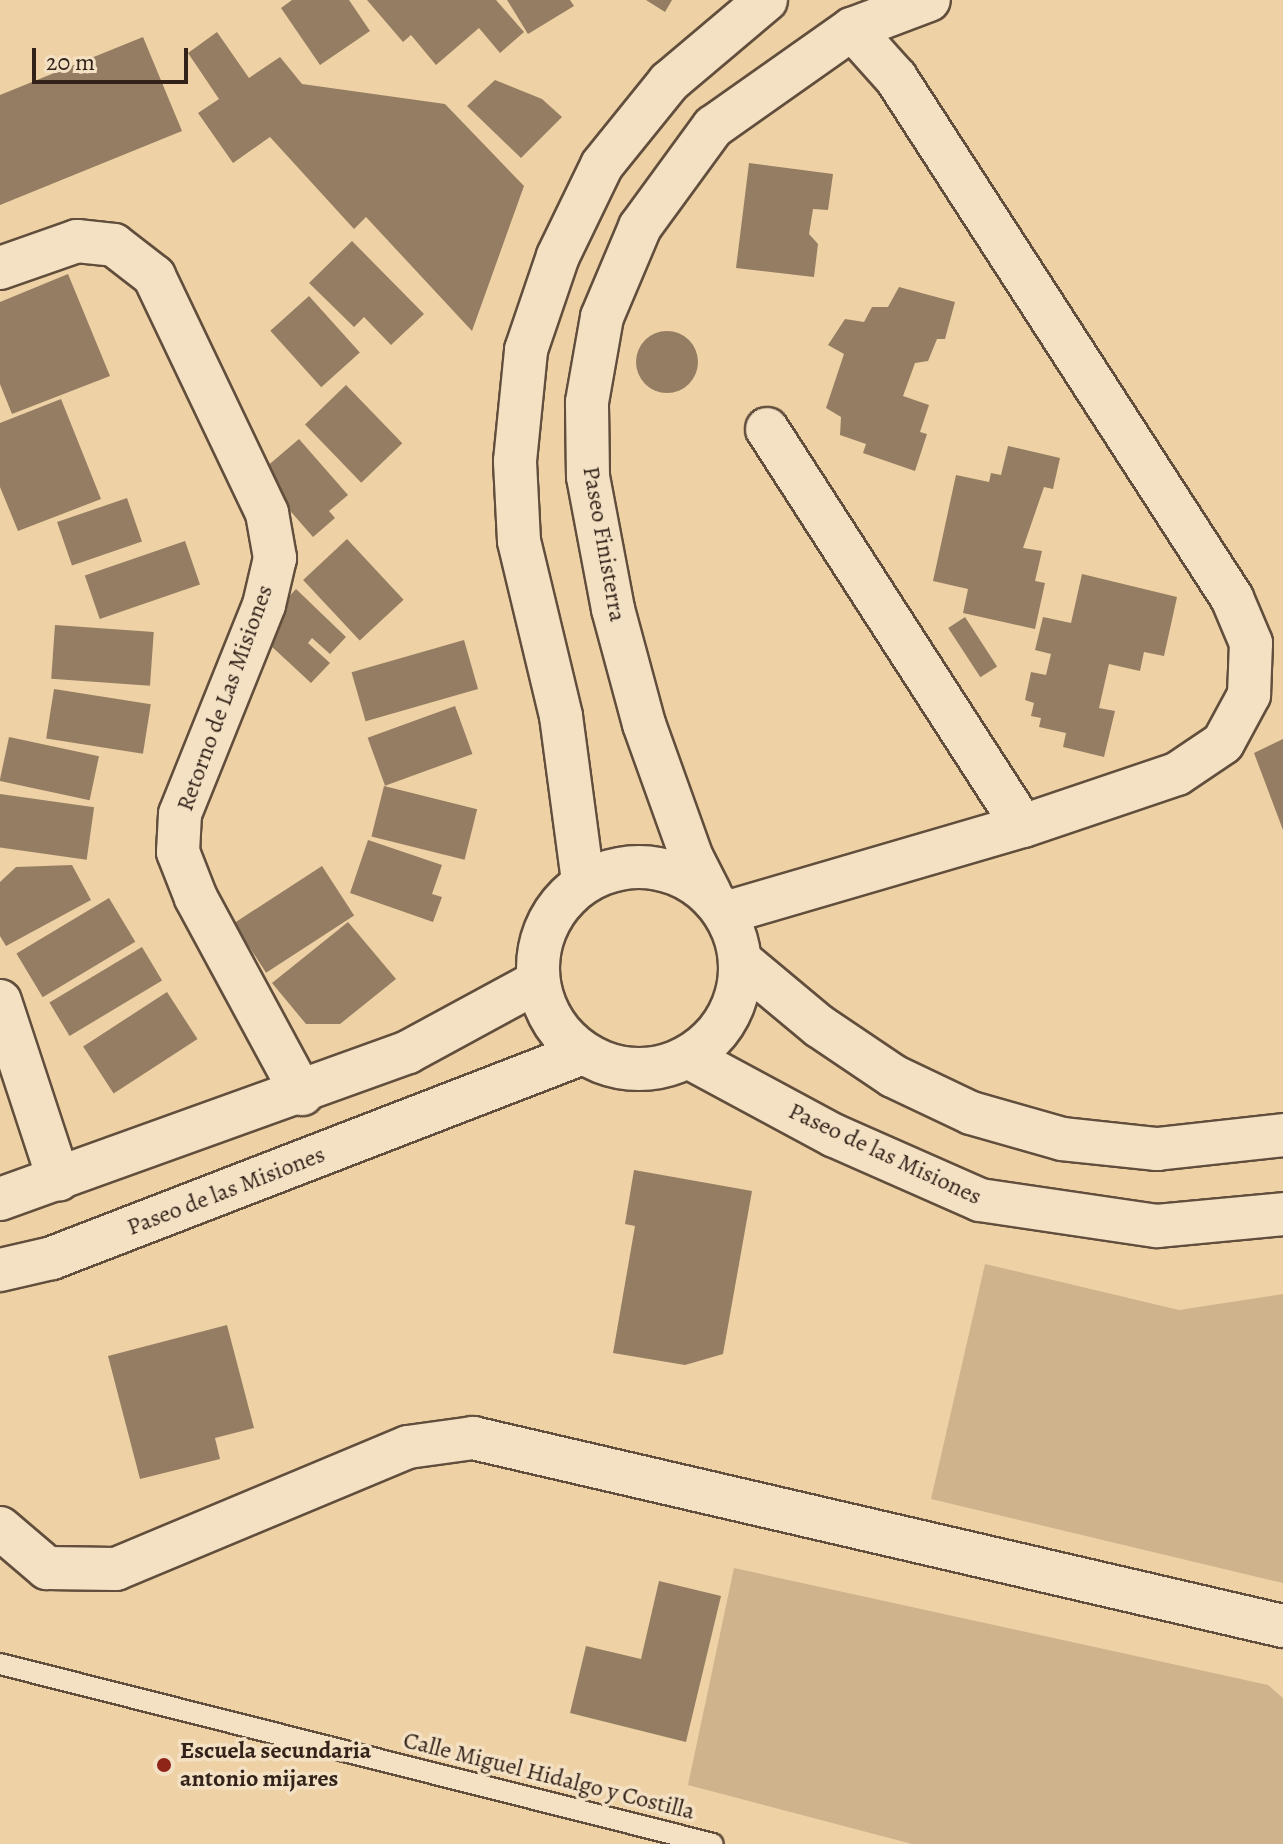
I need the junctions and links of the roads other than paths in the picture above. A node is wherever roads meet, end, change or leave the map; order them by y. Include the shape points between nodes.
1 (766, 0) edge
2 (929, 0) edge
3 (852, 29) junction
4 (0, 268) edge
5 (767, 429) dead end
6 (1023, 826) junction
7 (583, 881) junction
8 (718, 903) junction
9 (741, 961) junction
10 (537, 982) junction
11 (0, 1001) edge
12 (583, 1053) junction
13 (688, 1057) junction
14 (302, 1094) junction
15 (1283, 1135) edge
16 (59, 1180) junction
17 (0, 1199) edge
18 (1283, 1214) edge
19 (0, 1270) edge
20 (0, 1528) edge
21 (1283, 1626) edge
22 (0, 1664) edge
23 (713, 1844) edge

1 - 7 street via 669,82 602,165 558,256 526,350 515,461 519,541 561,716
2 - 3 street, Paseo Finisterra
3 - 6 street via 896,78 997,231 1232,598 1251,643 1249,695 1223,743 1177,774
3 - 8 street, Paseo Finisterra via 713,127 640,227 602,317 587,402 588,477 613,609 644,724 692,858
4 - 14 street, Retorno de Las Misiones via 77,241 114,245 154,276 267,513 275,558 264,605 180,814 178,852 196,898
5 - 6 street
6 - 8 street
7 - 8 street via 626,866 671,870
7 - 10 street via 555,908 538,943
8 - 9 street
9 - 13 street via 736,999 718,1032
9 - 15 street via 819,1026 893,1076 971,1113 1062,1139 1157,1149
10 - 12 street via 553,1023
10 - 14 street via 408,1052
11 - 16 street
12 - 13 street via 635,1070
12 - 19 street, Paseo de las Misiones via 52,1258
13 - 18 street, Paseo de las Misiones via 835,1136 980,1200 1157,1226
14 - 16 street
16 - 17 street
20 - 21 street via 47,1568 116,1569 408,1447 473,1438
22 - 23 lane, Calle Miguel Hidalgo y Costilla

